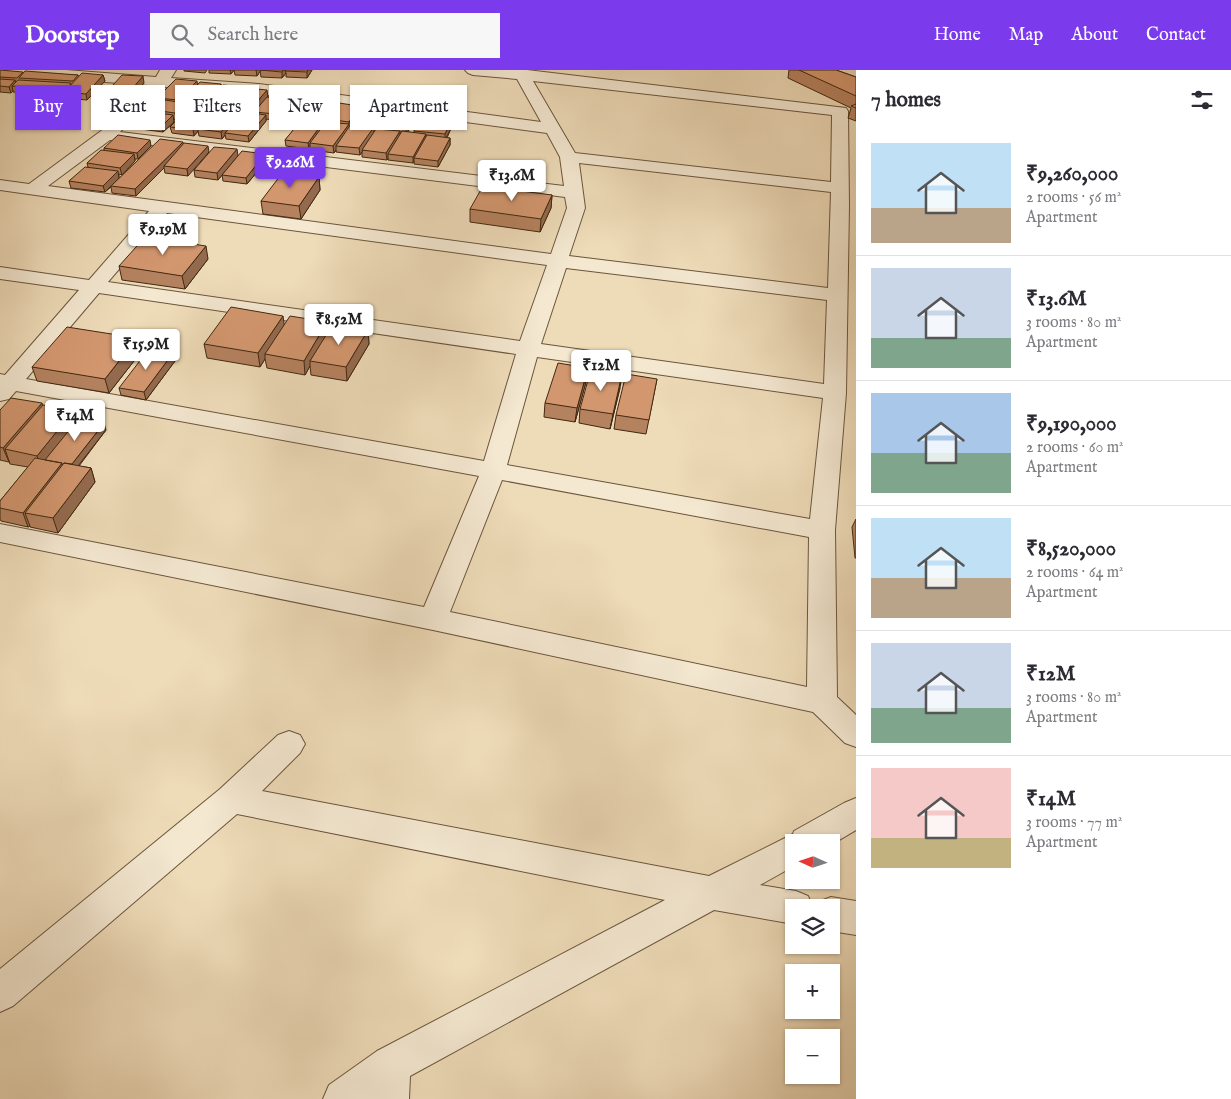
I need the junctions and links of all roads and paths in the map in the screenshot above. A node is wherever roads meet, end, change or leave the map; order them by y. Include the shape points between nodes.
1 (5, 70) edge
2 (473, 70) edge
3 (521, 73) edge
4 (165, 75) edge
5 (553, 129) junction
6 (107, 135) junction
7 (570, 158) junction
8 (0, 185) edge
9 (839, 188) junction
10 (33, 190) junction
11 (574, 194) junction
12 (162, 207) junction
13 (559, 261) junction
14 (0, 273) edge
15 (94, 287) junction
16 (837, 295) junction
17 (528, 349) junction
18 (3, 386) edge
19 (835, 394) junction
20 (493, 471) junction
21 (822, 530) junction
22 (0, 533) edge
23 (433, 619) junction
24 (822, 702) junction
25 (856, 734) edge
26 (290, 744) dead end
27 (232, 799) junction
28 (856, 813) edge
29 (820, 834) edge
30 (785, 854) edge
31 (711, 893) junction
32 (785, 906) edge
33 (840, 915) edge
34 (856, 918) edge
35 (0, 993) edge
36 (390, 1082) edge
37 (343, 1099) edge

1 - 4 street
2 - 3 street
3 - 5 street
3 - 9 street via 840,111
4 - 5 street
4 - 6 street
5 - 7 street
6 - 10 street
6 - 11 street
7 - 9 street
7 - 11 street
8 - 10 street
9 - 16 street
10 - 12 street
11 - 13 street via 576,208
12 - 13 street
12 - 15 street
13 - 16 street
13 - 17 street
14 - 15 street
15 - 17 street
15 - 18 street
16 - 19 street
17 - 19 street
17 - 20 street
18 - 20 street
19 - 21 street
20 - 21 street
20 - 23 street
21 - 24 street
22 - 23 street
23 - 24 street
24 - 25 street
26 - 27 street
27 - 31 street
27 - 35 street
28 - 29 street
30 - 31 street
31 - 32 street
31 - 36 street
33 - 34 street
36 - 37 street

